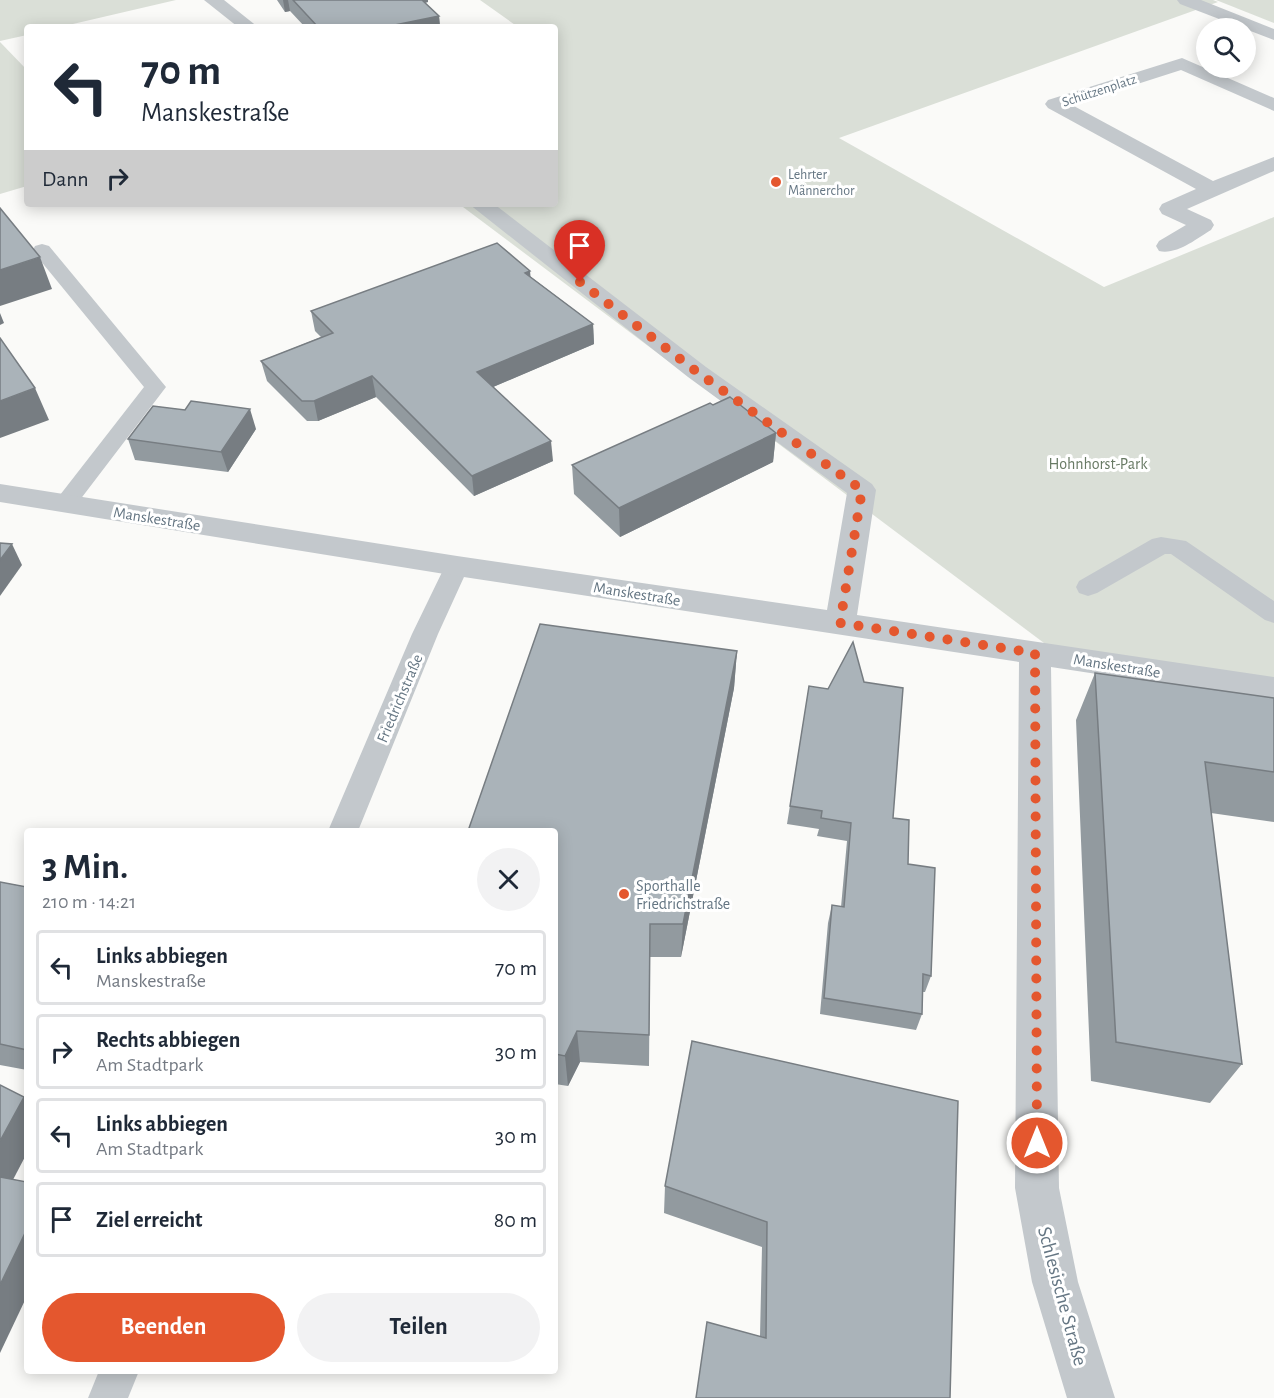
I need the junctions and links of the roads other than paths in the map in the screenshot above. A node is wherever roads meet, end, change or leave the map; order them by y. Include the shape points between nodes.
1 (213, 0) edge
2 (1186, 0) edge
3 (245, 24) edge
4 (1274, 36) edge
5 (1274, 105) edge
6 (1274, 163) edge
7 (1212, 189) junction
8 (484, 207) edge
9 (1167, 246) dead end
10 (42, 250) dead end
11 (0, 493) edge
12 (65, 504) junction
13 (457, 566) junction
14 (1088, 587) dead end
15 (1274, 614) edge
16 (840, 623) junction
17 (1035, 653) junction
18 (1274, 689) edge
19 (344, 828) edge
20 (118, 1374) edge
21 (108, 1398) edge
22 (1090, 1398) edge

1 - 3 street
2 - 4 street
5 - 7 street, Schützenplatz via 1182,64 1055,104
6 - 7 street
7 - 9 street via 1170,209 1203,225
8 - 16 street via 697,372 862,490
10 - 12 lane via 155,387
11 - 12 street, Manskestraße
12 - 13 street, Manskestraße
13 - 16 street, Manskestraße
13 - 19 lane, Friedrichstraße
14 - 15 lane via 1161,545 1169,545 1178,547
16 - 17 street, Manskestraße
17 - 18 street, Manskestraße
17 - 22 street, Schlesische Straße via 1037,1188 1055,1282
20 - 21 lane

